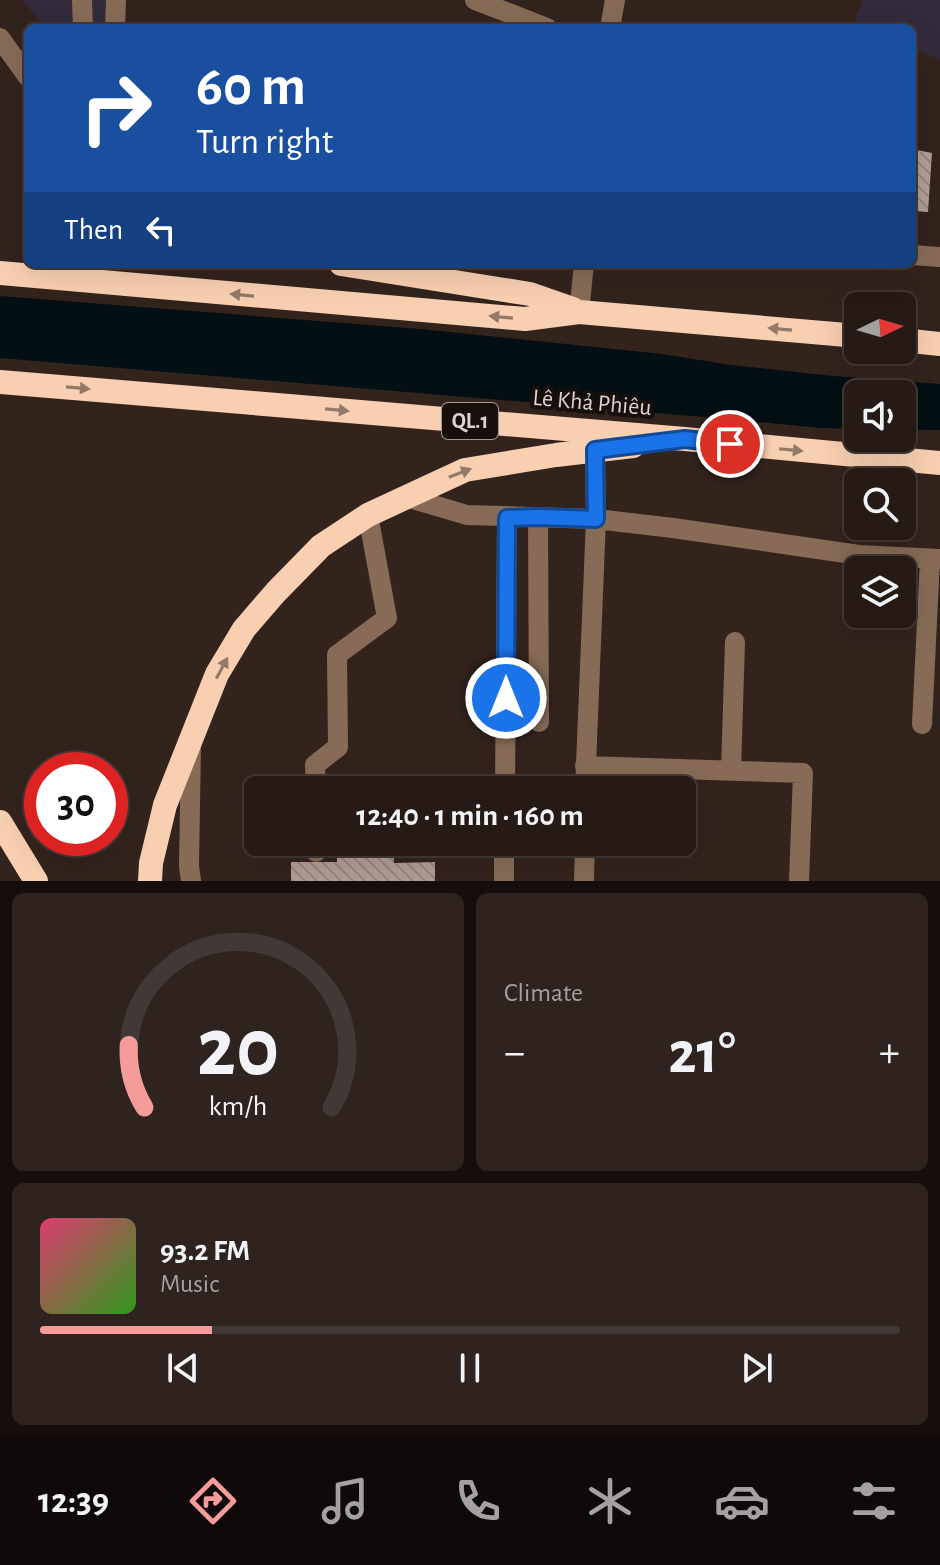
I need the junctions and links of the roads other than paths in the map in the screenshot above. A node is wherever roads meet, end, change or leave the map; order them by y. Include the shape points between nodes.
1 (82, 0) edge
2 (116, 0) edge
3 (475, 0) edge
4 (615, 0) edge
5 (83, 24) edge
6 (115, 24) edge
7 (537, 24) edge
8 (611, 24) edge
9 (0, 38) edge
10 (21, 61) edge
11 (916, 255) edge
12 (940, 257) edge
13 (24, 261) edge
14 (0, 266) edge
15 (366, 268) edge
16 (584, 268) edge
17 (0, 273) edge
18 (579, 312) junction
19 (844, 335) edge
20 (916, 341) edge
21 (940, 344) edge
22 (0, 382) edge
23 (685, 439) junction
24 (595, 450) junction
25 (940, 463) edge
26 (406, 497) junction
27 (368, 515) junction
28 (538, 517) junction
29 (507, 518) junction
30 (596, 519) junction
31 (935, 559) edge
32 (735, 642) dead end
33 (539, 722) dead end
34 (922, 724) dead end
35 (191, 740) junction
36 (585, 766) junction
37 (731, 771) junction
38 (315, 776) edge
39 (505, 776) edge
40 (585, 776) edge
41 (0, 822) edge
42 (190, 829) junction
43 (159, 830) junction
44 (504, 856) edge
45 (585, 856) edge
46 (36, 881) edge
47 (150, 881) edge
48 (191, 881) edge
49 (504, 881) edge
50 (584, 881) edge
51 (799, 881) edge

1 - 5 street
2 - 6 street
3 - 7 street
4 - 8 street
9 - 10 street
11 - 12 street
13 - 14 highway
15 - 18 highway via 530,294
16 - 18 street
18 -> 17 highway via 525,319
19 -> 18 highway
20 - 21 highway
22 -> 23 highway, Lê Khả Phiêu / QL.1
23 - 24 highway
23 -> 25 highway, Lê Khả Phiêu / QL.1
26 -> 24 highway via 465,470
24 - 30 street
26 - 27 highway
26 - 29 street via 467,515
35 -> 27 highway via 217,674 244,629 321,546
27 - 38 street via 387,618 337,655 338,747 315,765
28 - 29 street
28 - 30 street
28 - 33 street
29 - 39 street
30 - 31 street via 859,555
30 - 36 street
31 - 34 street
32 - 37 street
35 - 42 street
35 - 43 highway
36 - 37 street
36 - 40 street
37 - 51 street via 803,773
41 - 46 highway
42 - 43 street via 176,821
42 - 48 street
43 - 47 highway
44 - 49 street
45 - 50 street

